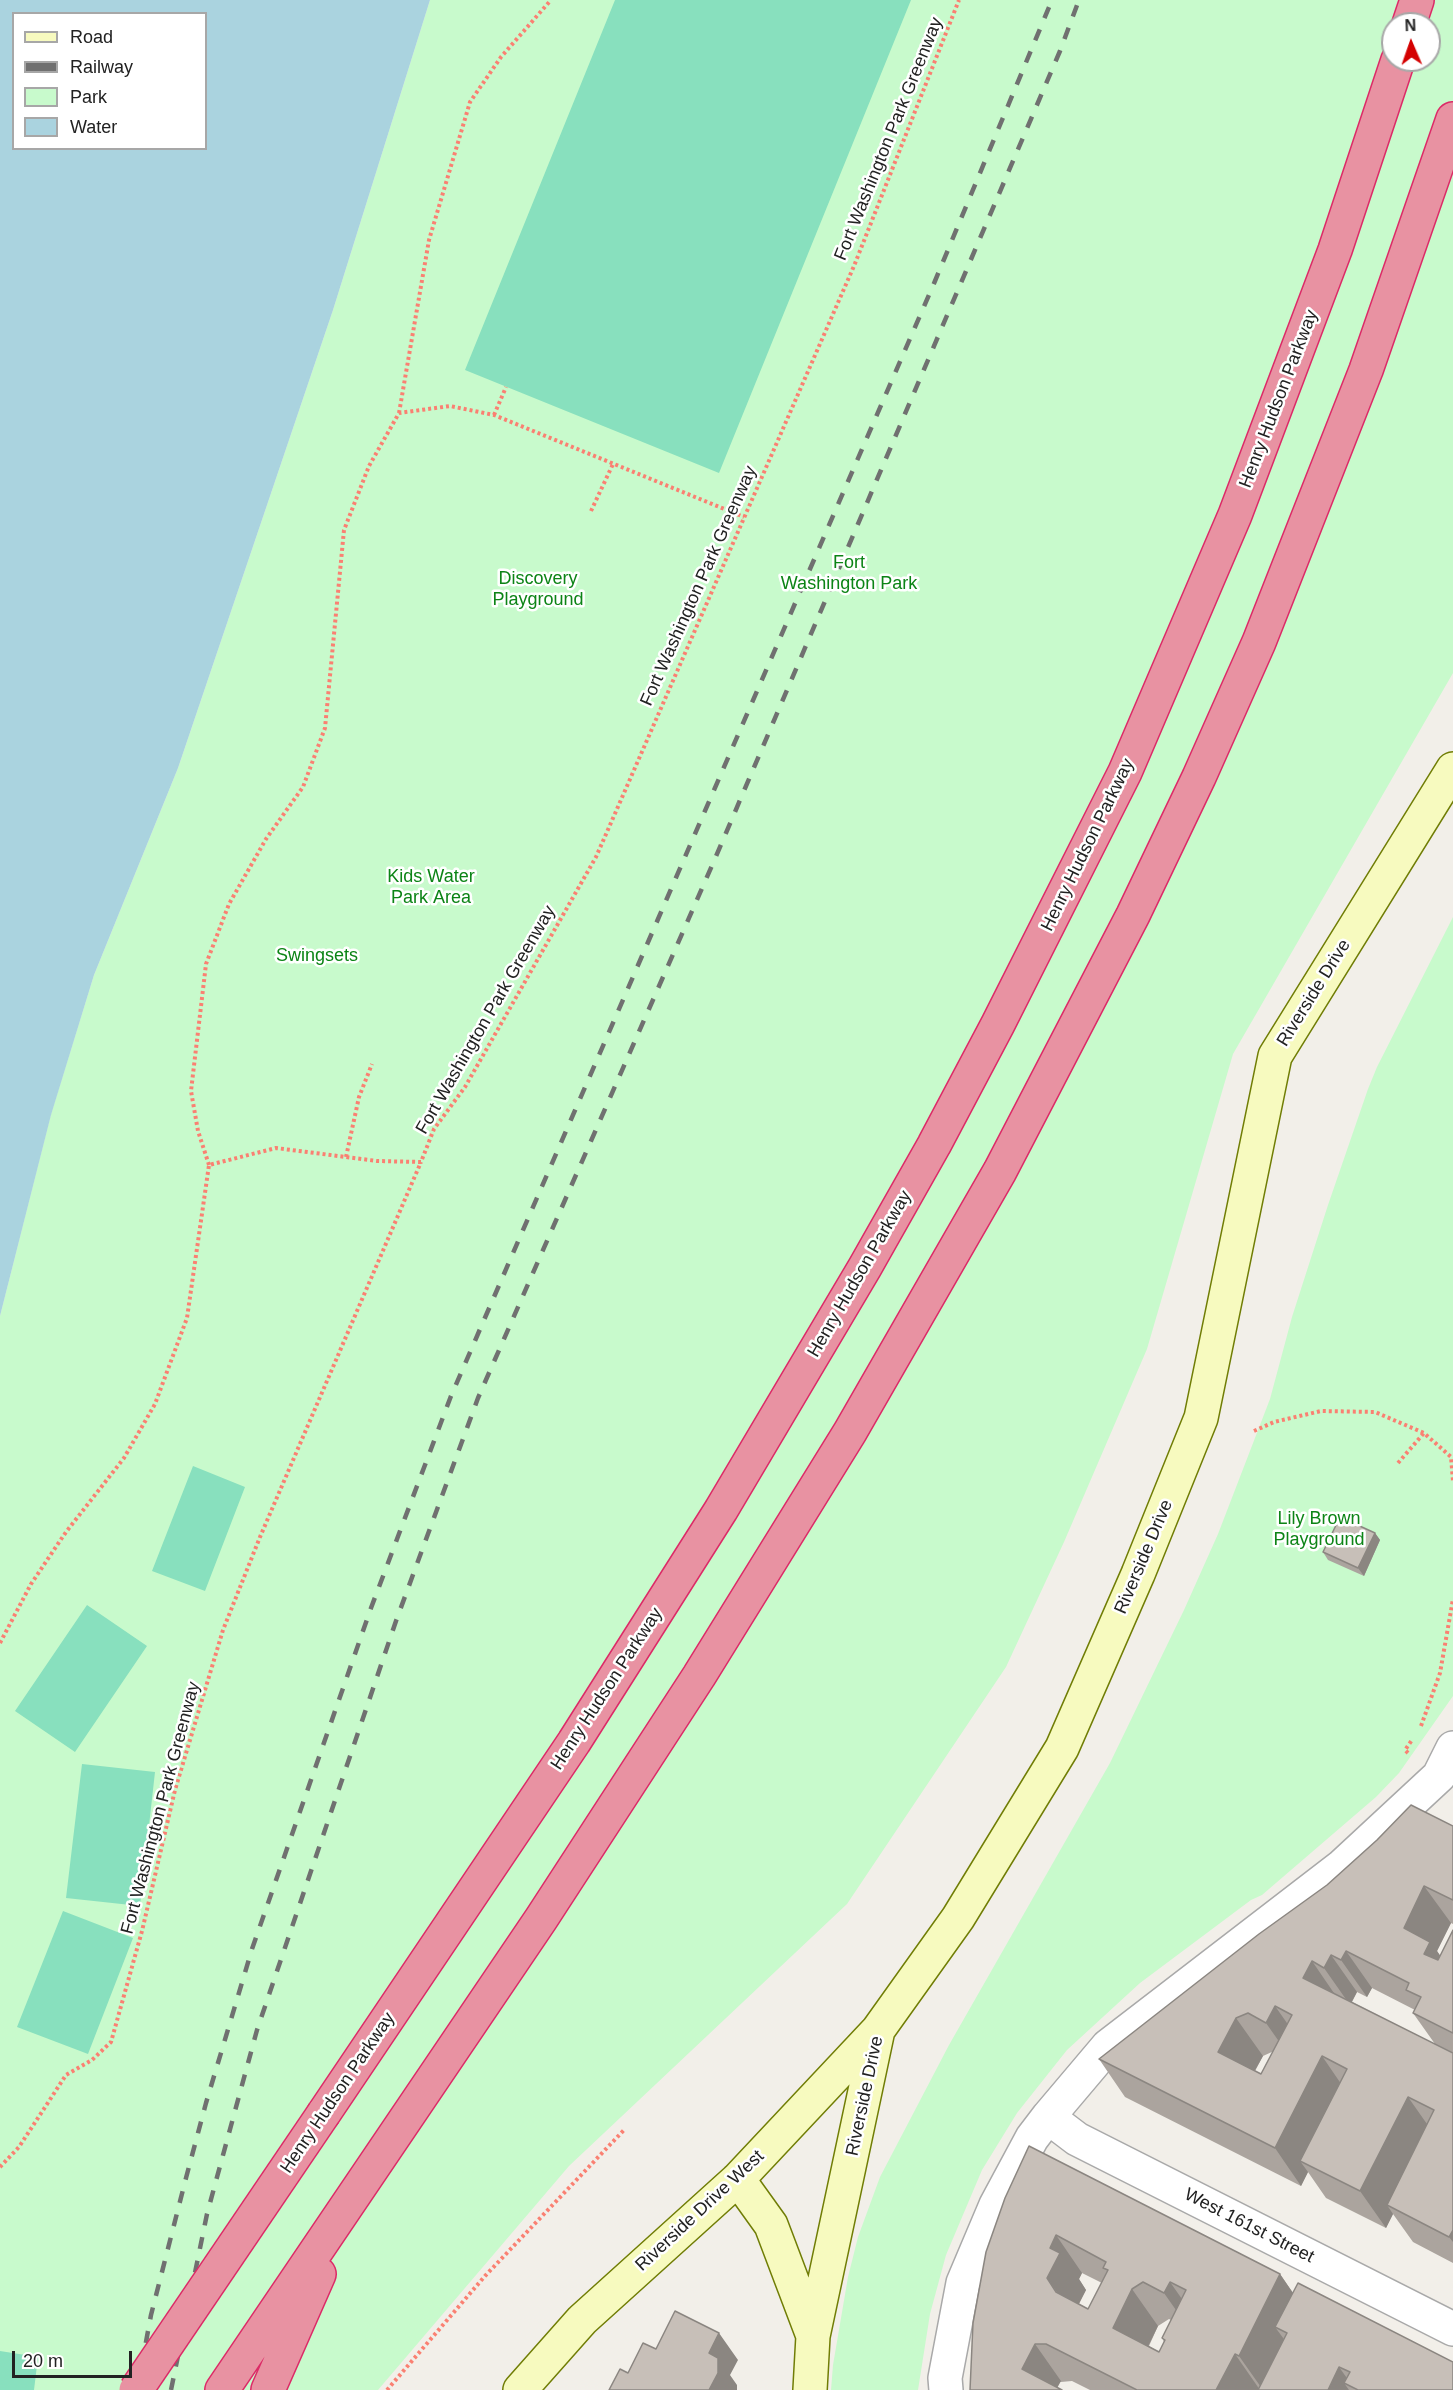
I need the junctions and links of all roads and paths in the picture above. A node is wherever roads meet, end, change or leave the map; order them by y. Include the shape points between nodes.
1 (551, 0) edge
2 (959, 0) edge
3 (1394, 72) edge
4 (1453, 119) edge
5 (506, 387) dead end
6 (399, 413) junction
7 (494, 415) junction
8 (613, 464) junction
9 (591, 511) dead end
10 (744, 517) junction
11 (1453, 769) edge
12 (372, 1064) dead end
13 (346, 1156) junction
14 (421, 1162) junction
15 (209, 1165) junction
16 (1254, 1431) dead end
17 (1424, 1433) junction
18 (1452, 1455) edge
19 (1398, 1463) dead end
20 (1453, 1481) edge
21 (1453, 1599) edge
22 (0, 1643) edge
23 (1413, 1756) dead end
24 (1448, 1769) edge
25 (878, 2030) junction
26 (1048, 2117) junction
27 (624, 2130) dead end
28 (0, 2167) edge
29 (738, 2179) junction
30 (354, 2196) junction
31 (1453, 2329) edge
32 (813, 2336) junction
33 (136, 2390) edge
34 (222, 2390) edge
35 (268, 2390) edge
36 (387, 2390) edge
37 (520, 2390) edge
38 (810, 2390) edge
39 (946, 2390) edge

1 - 6 path via 501,57 470,102 429,240
2 - 10 path, Fort Washington Park Greenway via 854,266
3 - 33 highway, Henry Hudson Parkway, bridge via 1335,250 1235,515 1125,772 934,1145 721,1510 568,1752
4 - 30 highway via 1366,370 1259,642 1133,915 1000,1171 856,1422 699,1676 623,1796
5 - 7 path
6 - 7 path via 450,406
6 - 15 path via 369,466 344,530 325,728 303,787 266,839 229,904 206,964 191,1092
7 - 8 path
8 - 9 path
8 - 10 path
10 - 14 path, Fort Washington Park Greenway via 596,857 465,1087 434,1129
11 - 25 main road, Riverside Drive via 1275,1056 1201,1418 1062,1748 958,1918
12 - 13 path via 359,1097
13 - 14 path, Fort Washington Park Greenway
13 - 15 path, Fort Washington Park Greenway via 276,1148
14 - 28 path, Fort Washington Park Greenway via 223,1630 175,1790 111,2042 93,2060 66,2075 19,2147
15 - 22 path via 187,1318 155,1404 124,1458 30,1584
16 - 17 path via 1321,1411 1375,1412
17 - 18 path
17 - 19 path
18 - 20 path
21 - 23 path via 1440,1673 1419,1731 1405,1750
24 - 26 street via 1342,1866 1108,2046
25 - 29 main road, Riverside Drive West
25 - 32 main road, Riverside Drive
26 - 31 street, West 161st Street via 1077,2139
26 - 39 street via 1032,2138 996,2205 963,2283
27 - 36 path via 492,2268
29 - 32 main road, Riverside Drive via 771,2225
29 - 37 main road, Riverside Drive West via 582,2320
30 - 34 highway
30 - 35 highway
32 - 38 main road, Riverside Drive

